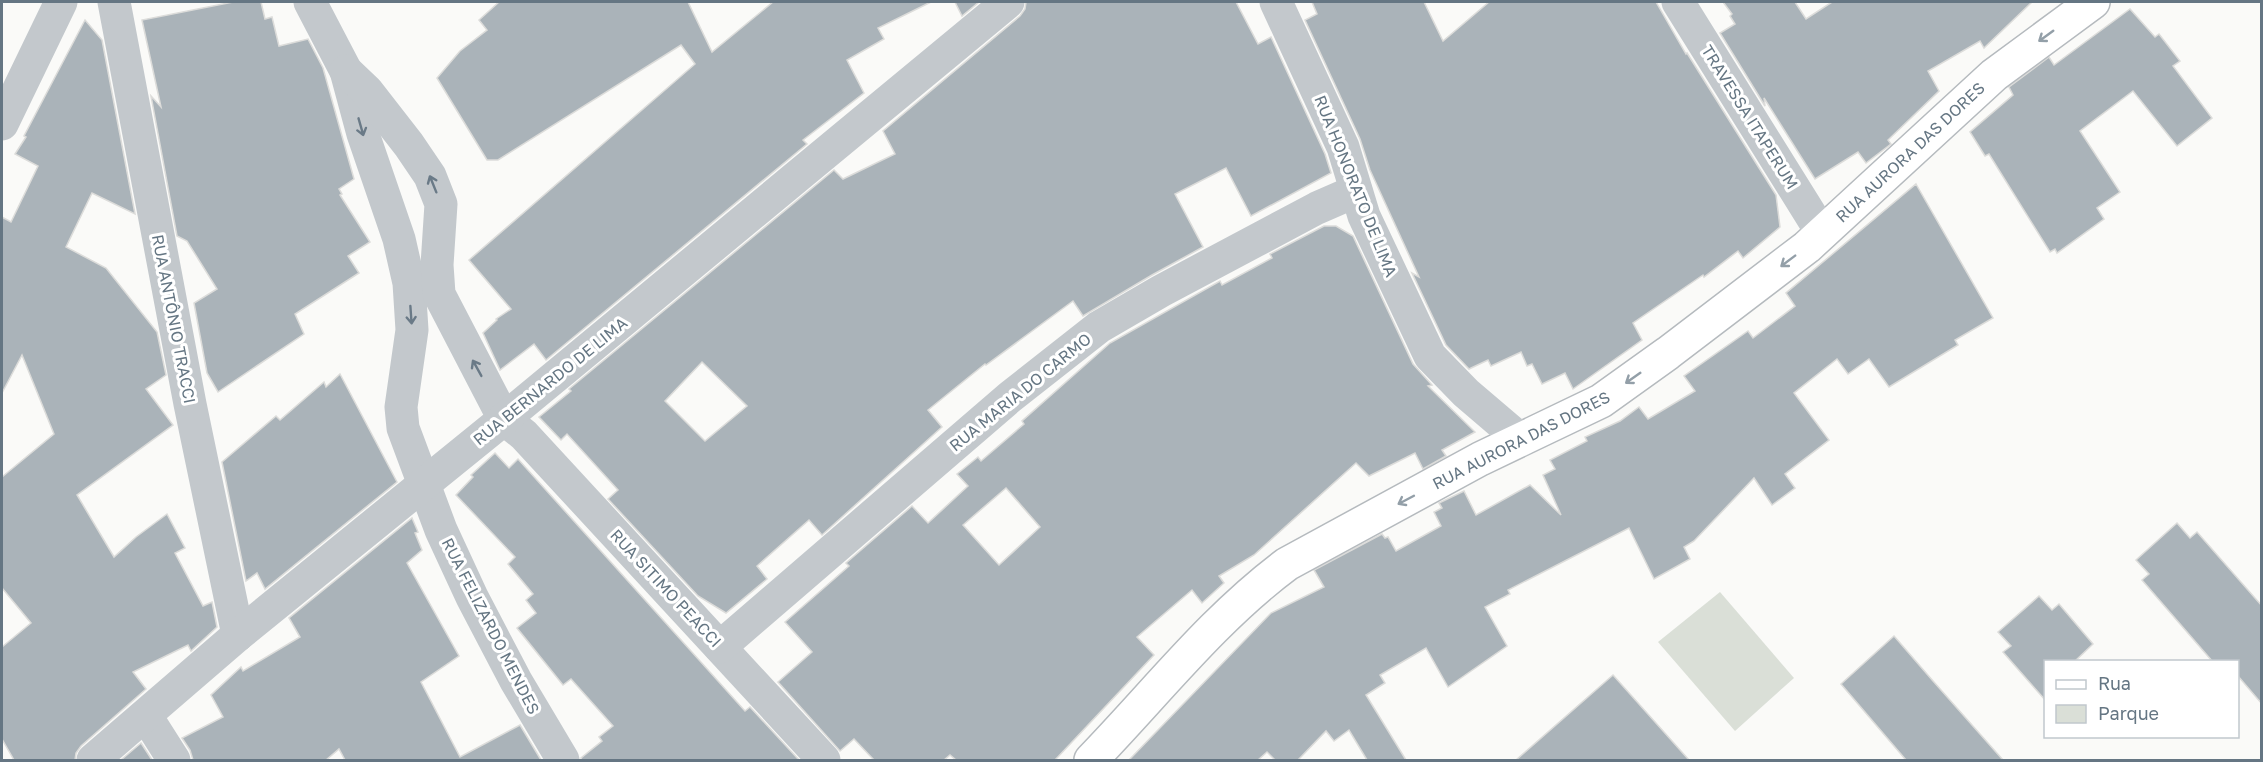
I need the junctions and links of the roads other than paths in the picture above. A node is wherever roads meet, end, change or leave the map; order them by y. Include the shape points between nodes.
1 (61, 2) edge
2 (114, 2) edge
3 (310, 2) edge
4 (1008, 2) edge
5 (1276, 2) edge
6 (1678, 2) edge
7 (2093, 2) edge
8 (345, 70) junction
9 (2, 124) edge
10 (1356, 191) junction
11 (1822, 233) junction
12 (504, 419) junction
13 (1521, 440) junction
14 (424, 484) junction
15 (238, 635) junction
16 (720, 647) junction
17 (146, 716) junction
18 (93, 760) edge
19 (174, 760) edge
20 (563, 760) edge
21 (824, 760) edge
22 (1091, 760) edge

1 - 9 street
2 - 15 street, RUA ANTÔNIO TRACCI
3 - 8 street, RUA FELIZARDO MENDES
4 - 12 street, RUA BERNARDO DE LIMA
5 - 10 street, RUA HONORATO DE LIMA via 1343,147
6 - 11 street, TRAVESSA ITAPERUM
7 -> 11 main road, RUA AURORA DAS DORES via 1994,75
12 -> 8 street, RUA FELIZARDO MENDES via 439,294 441,204 430,176 367,91
8 -> 14 street, RUA FELIZARDO MENDES via 399,239 409,283 412,330 401,407 402,428
10 - 13 street, RUA HONORATO DE LIMA via 1430,356
10 - 16 street, RUA MARIA DO CARMO via 1317,208 1099,327 1010,397
11 -> 13 main road, RUA AURORA DAS DORES via 1601,401
12 - 14 street, RUA BERNARDO DE LIMA
12 - 16 street, RUA SITIMO PEACCI via 524,435
13 -> 22 main road, RUA AURORA DAS DORES via 1287,564 1265,580 1237,603
14 - 15 street, RUA BERNARDO DE LIMA
14 - 20 street, RUA FELIZARDO MENDES via 472,597
15 - 17 street, RUA BERNARDO DE LIMA
16 - 21 street, RUA SITIMO PEACCI
17 - 18 street, RUA BERNARDO DE LIMA
17 - 19 street

